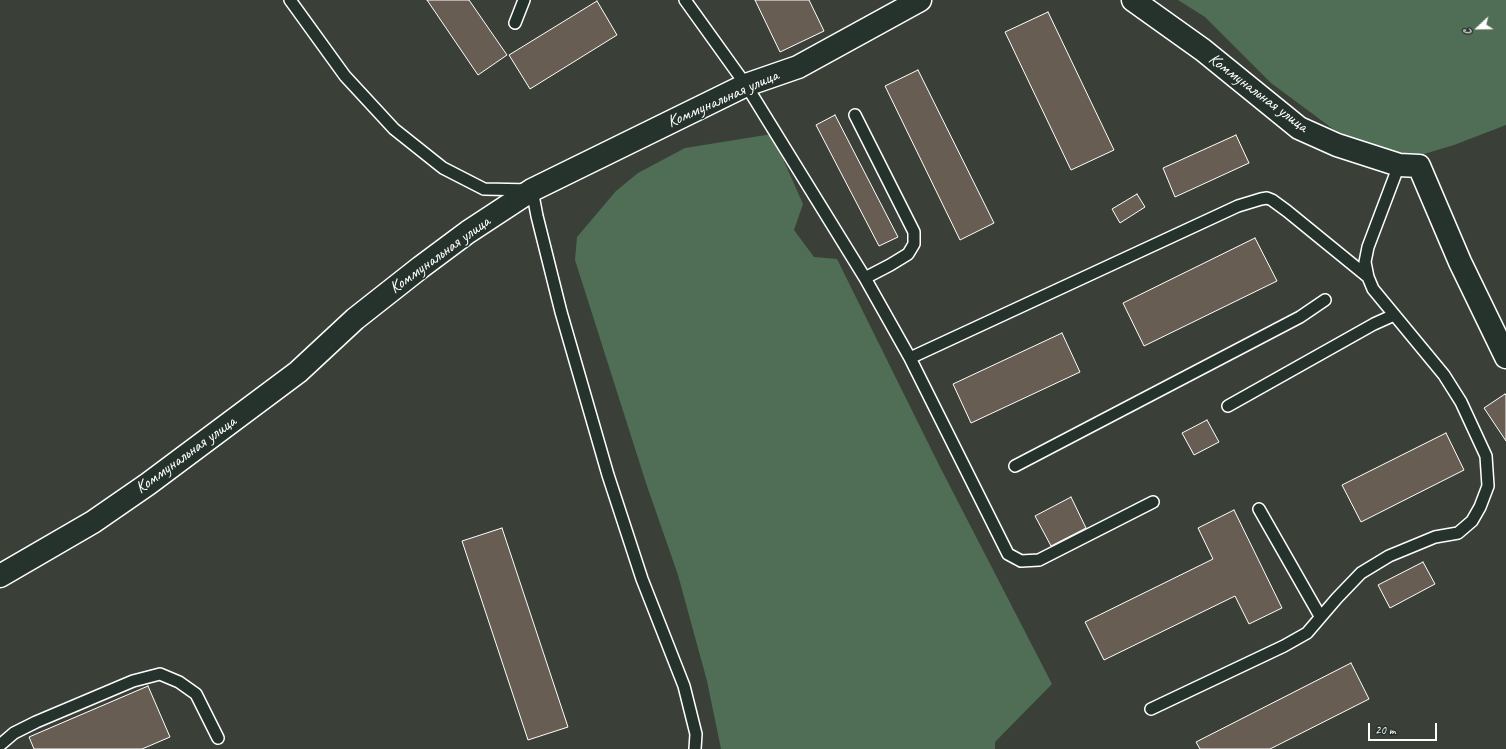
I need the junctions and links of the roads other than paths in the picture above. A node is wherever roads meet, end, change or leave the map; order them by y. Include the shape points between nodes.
1 (290, 0) edge
2 (524, 0) edge
3 (685, 0) edge
4 (920, 0) edge
5 (1133, 0) edge
6 (515, 23) dead end
7 (746, 85) junction
8 (854, 115) dead end
9 (1409, 166) junction
10 (532, 190) junction
11 (1368, 277) junction
12 (865, 278) junction
13 (1325, 300) dead end
14 (1394, 315) junction
15 (1506, 357) edge
16 (910, 358) junction
17 (1228, 406) dead end
18 (1015, 466) dead end
19 (1153, 502) dead end
20 (1259, 509) dead end
21 (0, 576) edge
22 (1320, 616) junction
23 (1151, 709) dead end
24 (218, 738) dead end
25 (0, 745) edge
26 (694, 749) edge

1 - 10 lane via 345,76 394,129 443,168 484,189
2 - 6 lane
3 - 7 lane
4 - 7 street, Коммунальная улица via 798,67
5 - 9 street, Коммунальная улица via 1203,50 1299,128 1337,145
7 - 10 street, Коммунальная улица
7 - 12 lane
8 - 12 lane via 914,232 914,244 908,254
9 - 11 lane via 1368,247 1365,262
9 - 15 street via 1460,262
10 - 21 street, Коммунальная улица via 421,267 355,319 298,372 148,484 93,522
10 - 26 lane via 561,312 608,475 642,578 684,686 696,734
11 - 14 lane via 1373,289
11 - 16 lane via 1272,200 1261,199 1238,206
12 - 16 lane
13 - 18 lane via 1300,317
14 - 17 lane
14 - 22 lane via 1444,375 1461,402 1486,456 1488,486 1472,521 1458,533 1435,537 1395,554 1361,573
16 - 19 lane via 1008,554 1021,561 1039,560
20 - 22 lane
22 - 23 lane via 1308,633
24 - 25 lane via 196,694 179,682 160,674 133,681 36,722 14,733

